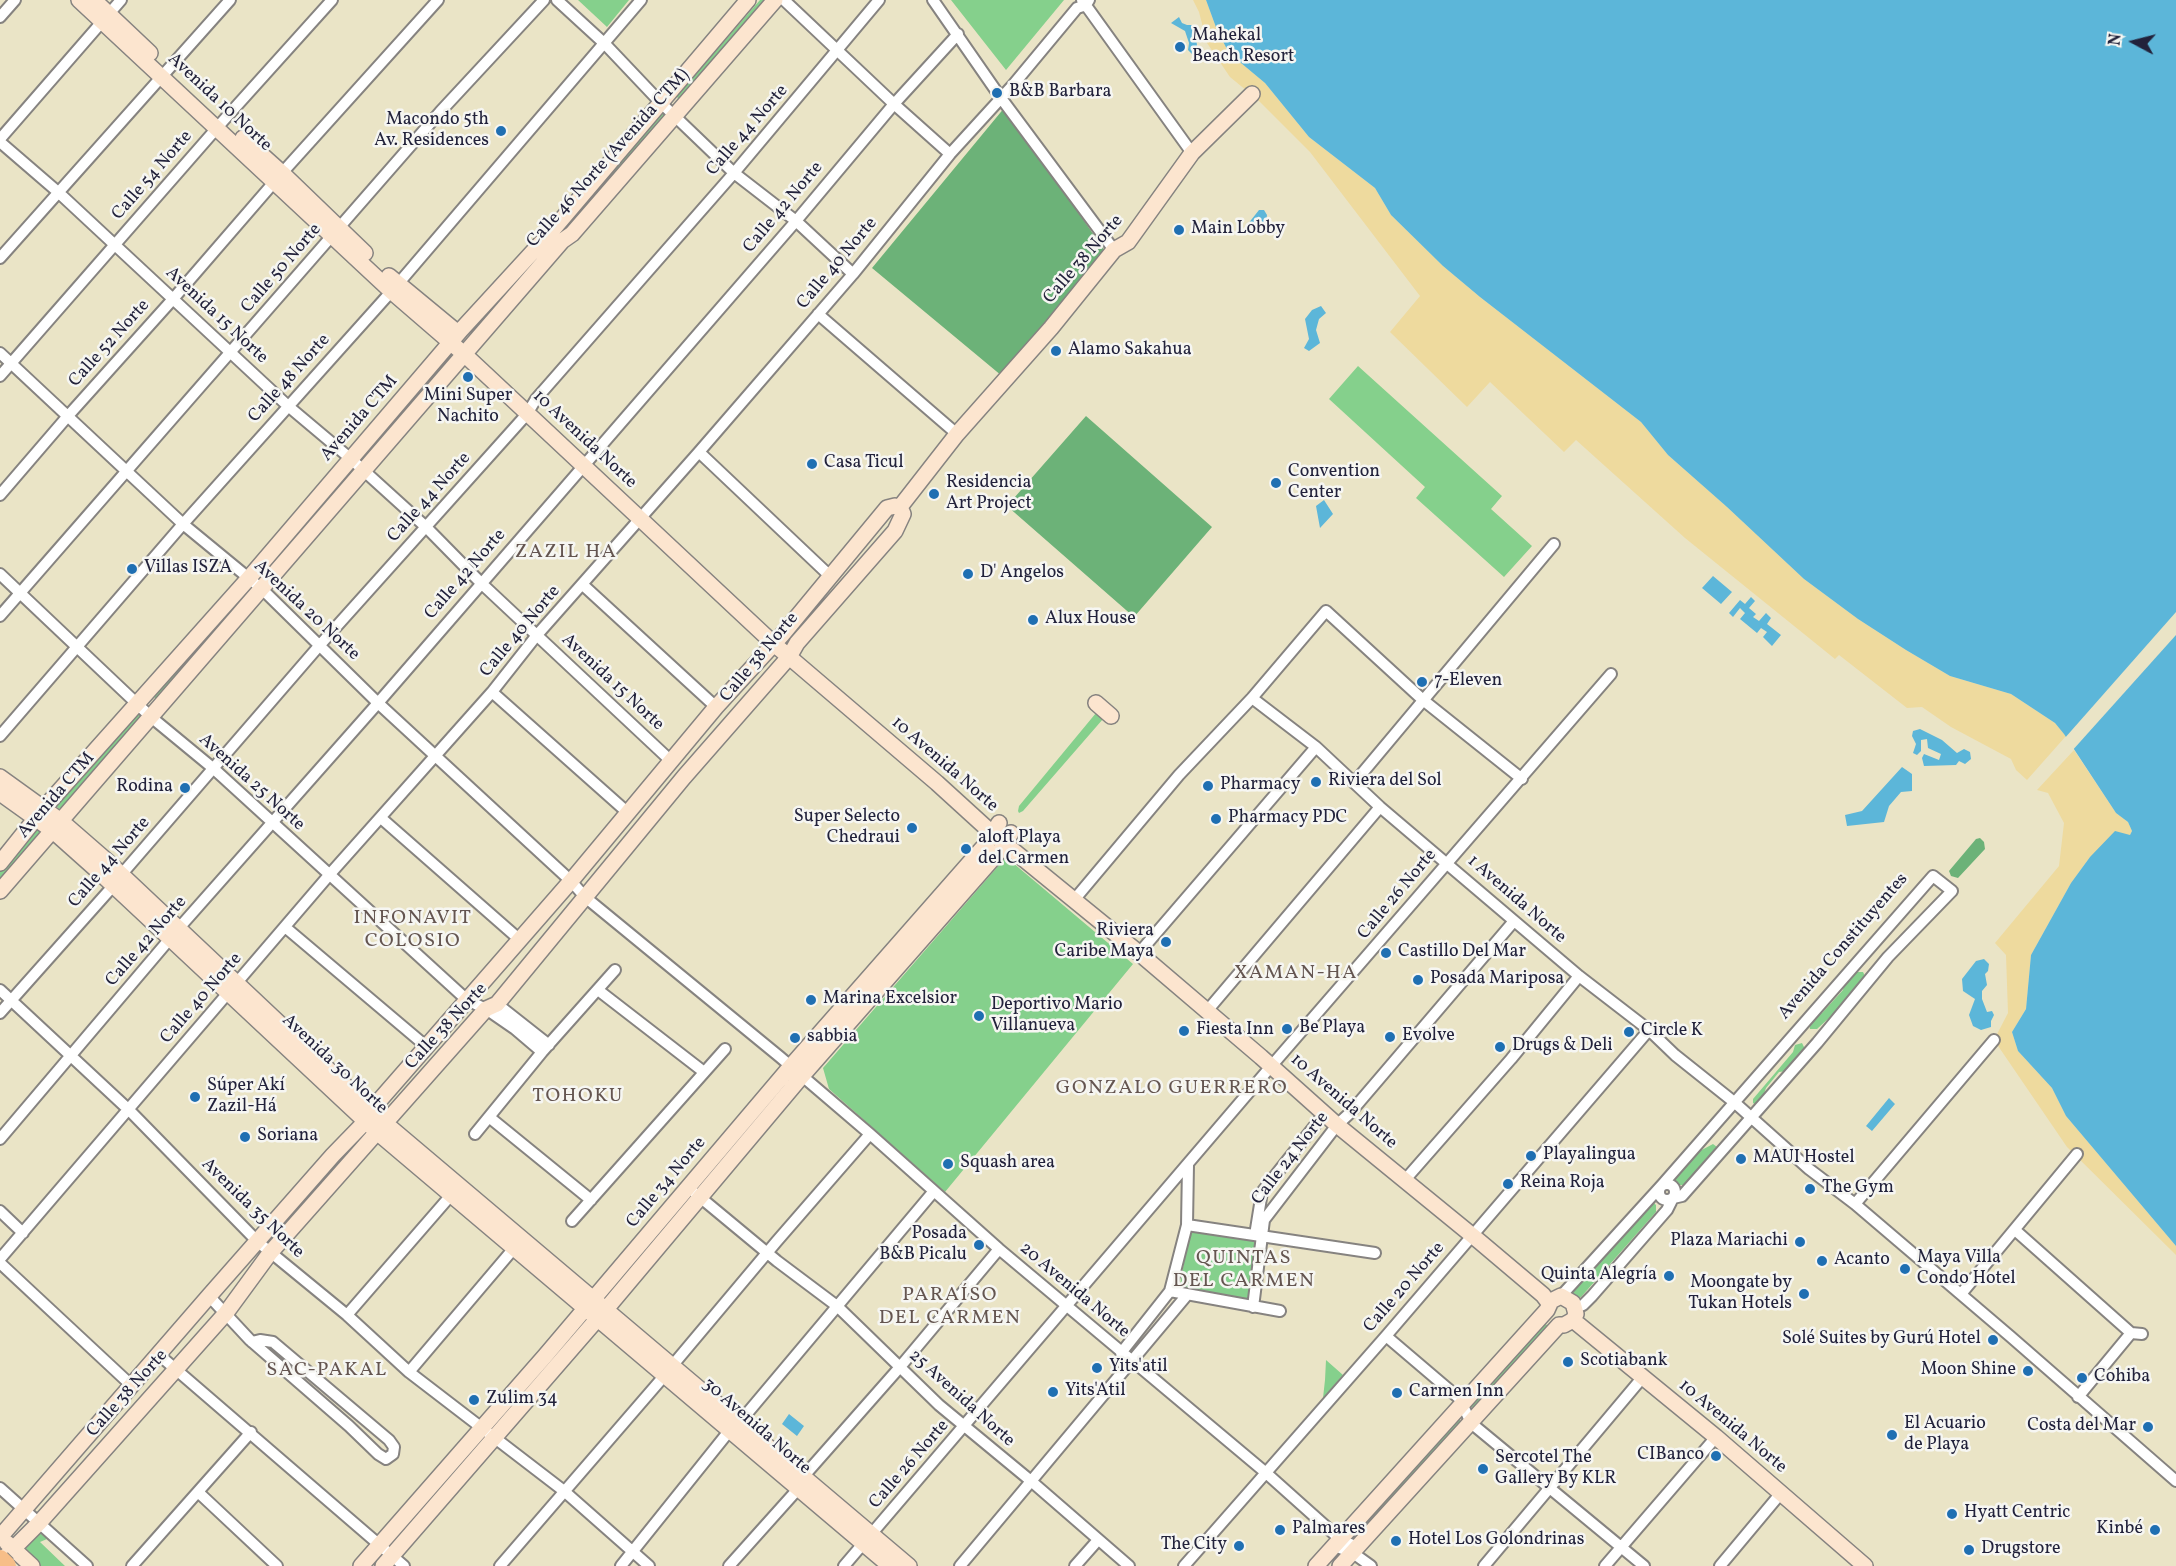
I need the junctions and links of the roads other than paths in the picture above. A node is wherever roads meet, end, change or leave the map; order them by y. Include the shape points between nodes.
1 (15, 0) edge
2 (79, 0) edge
3 (94, 0) edge
4 (121, 0) edge
5 (230, 0) edge
6 (332, 0) edge
7 (438, 0) edge
8 (544, 0) edge
9 (557, 0) edge
10 (641, 0) edge
11 (748, 0) edge
12 (775, 0) edge
13 (784, 0) edge
14 (879, 0) edge
15 (933, 0) edge
16 (1086, 2) edge
17 (0, 17) edge
18 (105, 18) junction
19 (958, 34) junction
20 (605, 44) junction
21 (839, 50) junction
22 (164, 73) junction
23 (1252, 94) dead end
24 (1001, 98) junction
25 (660, 102) junction
26 (894, 104) junction
27 (674, 116) junction
28 (220, 124) junction
29 (0, 141) edge
30 (1192, 153) junction
31 (950, 154) junction
32 (734, 173) junction
33 (279, 177) junction
34 (58, 192) junction
35 (796, 221) junction
36 (336, 232) junction
37 (556, 236) junction
38 (115, 245) junction
39 (1114, 250) junction
40 (0, 258) edge
41 (853, 274) junction
42 (394, 288) junction
43 (173, 299) junction
44 (818, 314) junction
45 (455, 338) junction
46 (468, 350) junction
47 (230, 352) junction
48 (0, 353) edge
49 (11, 363) junction
50 (0, 376) edge
51 (288, 406) junction
52 (530, 408) junction
53 (67, 417) junction
54 (957, 434) junction
55 (699, 452) junction
56 (351, 459) junction
57 (584, 465) junction
58 (126, 470) junction
59 (363, 471) junction
60 (0, 495) edge
61 (900, 507) junction
62 (644, 515) junction
63 (183, 524) junction
64 (426, 527) junction
65 (1554, 544) dead end
66 (0, 574) edge
67 (830, 576) junction
68 (249, 578) junction
69 (481, 583) junction
70 (583, 585) junction
71 (262, 589) junction
72 (20, 592) junction
73 (0, 616) edge
74 (537, 635) junction
75 (774, 644) junction
76 (320, 646) junction
77 (78, 647) junction
78 (789, 657) junction
79 (1611, 674) dead end
80 (492, 692) junction
81 (1252, 698) junction
82 (1423, 700) junction
83 (378, 703) junction
84 (1096, 703) dead end
85 (138, 705) junction
86 (716, 707) junction
87 (1111, 716) dead end
88 (151, 717) junction
89 (0, 736) edge
90 (1316, 747) junction
91 (434, 755) junction
92 (671, 761) junction
93 (214, 769) junction
94 (0, 777) edge
95 (684, 777) junction
96 (1522, 779) junction
97 (1354, 783) junction
98 (0, 793) edge
99 (1380, 807) junction
100 (627, 812) junction
101 (40, 814) junction
102 (381, 818) junction
103 (272, 824) junction
104 (57, 826) junction
105 (1002, 834) junction
106 (1447, 862) junction
107 (0, 863) edge
108 (330, 874) junction
109 (117, 880) junction
110 (571, 881) junction
111 (0, 891) edge
112 (585, 897) junction
113 (1074, 900) junction
114 (1514, 921) junction
115 (1892, 921) junction
116 (285, 927) junction
117 (175, 934) junction
118 (1907, 937) junction
119 (519, 940) junction
120 (1873, 944) junction
121 (1138, 953) junction
122 (1888, 957) junction
123 (1858, 962) junction
124 (615, 970) dead end
125 (1875, 974) junction
126 (1579, 976) junction
127 (233, 988) junction
128 (0, 990) edge
129 (598, 990) junction
130 (12, 1000) junction
131 (467, 1000) junction
132 (491, 1006) junction
133 (1207, 1011) junction
134 (0, 1013) edge
135 (1649, 1030) junction
136 (1994, 1040) dead end
137 (427, 1047) junction
138 (725, 1048) dead end
139 (546, 1049) junction
140 (71, 1055) junction
141 (1271, 1066) junction
142 (797, 1071) junction
143 (704, 1072) junction
144 (1734, 1102) junction
145 (129, 1110) junction
146 (1324, 1114) junction
147 (369, 1115) junction
148 (489, 1117) junction
149 (1752, 1117) junction
150 (1337, 1125) junction
151 (382, 1128) junction
152 (475, 1134) dead end
153 (870, 1134) junction
154 (0, 1139) edge
155 (2076, 1154) dead end
156 (1188, 1165) junction
157 (1404, 1180) junction
158 (1662, 1185) junction
159 (934, 1191) junction
160 (695, 1192) junction
161 (452, 1194) junction
162 (1673, 1198) junction
163 (591, 1200) junction
164 (1855, 1204) junction
165 (0, 1211) edge
166 (573, 1221) dead end
167 (1187, 1225) junction
168 (2015, 1230) junction
169 (1476, 1232) junction
170 (23, 1233) junction
171 (1259, 1235) junction
172 (258, 1242) junction
173 (515, 1247) junction
174 (999, 1249) junction
175 (270, 1253) junction
176 (767, 1253) junction
177 (1375, 1253) dead end
178 (0, 1261) edge
179 (1170, 1291) junction
180 (1961, 1294) junction
181 (1187, 1295) junction
182 (209, 1296) junction
183 (1555, 1299) junction
184 (1066, 1305) junction
185 (837, 1306) junction
186 (1253, 1306) junction
187 (595, 1309) junction
188 (1280, 1311) dead end
189 (226, 1313) junction
190 (1575, 1314) junction
191 (347, 1315) junction
192 (1386, 1336) junction
193 (252, 1342) junction
194 (1121, 1353) junction
195 (158, 1354) junction
196 (1132, 1362) junction
197 (900, 1367) junction
198 (177, 1369) junction
199 (669, 1370) junction
200 (409, 1372) junction
201 (1642, 1378) junction
202 (131, 1385) junction
203 (2078, 1397) junction
204 (1462, 1404) junction
205 (1471, 1423) junction
206 (735, 1427) junction
207 (964, 1427) junction
208 (250, 1432) junction
209 (488, 1432) junction
210 (1716, 1437) junction
211 (1265, 1472) junction
212 (1031, 1481) junction
213 (2176, 1481) edge
214 (801, 1483) junction
215 (0, 1488) edge
216 (1550, 1488) junction
217 (564, 1491) junction
218 (198, 1492) junction
219 (1781, 1493) junction
220 (24, 1510) junction
221 (39, 1523) junction
222 (0, 1537) edge
223 (868, 1539) junction
224 (1098, 1540) junction
225 (1338, 1543) junction
226 (379, 1545) junction
227 (1621, 1547) junction
228 (1355, 1550) junction
229 (634, 1551) junction
230 (5, 1560) edge
231 (387, 1561) edge
232 (32, 1566) edge
233 (87, 1566) edge
234 (132, 1566) edge
235 (277, 1566) edge
236 (361, 1566) edge
237 (404, 1566) edge
238 (500, 1566) edge
239 (621, 1566) edge
240 (649, 1566) edge
241 (729, 1566) edge
242 (844, 1566) edge
243 (890, 1566) edge
244 (909, 1566) edge
245 (960, 1566) edge
246 (1075, 1566) edge
247 (1129, 1566) edge
248 (1184, 1566) edge
249 (1316, 1566) edge
250 (1340, 1566) edge
251 (1371, 1566) edge
252 (1484, 1566) edge
253 (1605, 1566) edge
254 (1644, 1566) edge
255 (1720, 1566) edge
256 (1865, 1566) edge

1 - 17 street
2 - 18 main road, Avenida 10 Norte
3 - 18 main road, Avenida 10 Norte
4 - 18 street
5 - 22 street
6 - 28 street, Calle 54 Norte
7 - 33 street, Calle 52 Norte
8 - 36 street, Calle 50 Norte
9 - 20 street
10 - 20 street, Calle 48 Norte
11 - 25 main road, Avenida CTM
12 - 27 main road, Calle 46 Norte (Avenida CTM)
13 - 21 street
14 - 21 street, Calle 44 Norte
15 - 19 street
16 - 24 street, Calle 40 Norte
16 - 30 street
18 - 22 main road, Avenida 10 Norte
18 - 29 street
19 - 24 street
19 - 26 street, Calle 42 Norte
20 - 25 street
20 - 42 street, Calle 48 Norte
21 - 26 street
21 - 32 street, Calle 44 Norte
22 - 28 main road, Avenida 10 Norte
22 - 34 street
23 - 30 main road, Calle 38 Norte
24 - 31 street, Calle 40 Norte
24 - 39 street
25 - 27 street
25 - 37 main road, Avenida CTM
26 - 31 street
26 - 35 street, Calle 42 Norte
27 - 32 street
27 - 37 main road, Calle 46 Norte (Avenida CTM) via 572,234
28 - 33 main road, Avenida 10 Norte
28 - 38 street, Calle 54 Norte
29 - 34 street, Avenida 15 Norte
30 - 39 main road, Calle 38 Norte via 1128,242
31 - 41 street, Calle 40 Norte
32 - 35 street
32 - 52 street, Calle 44 Norte
33 - 36 main road, Avenida 10 Norte
33 - 43 street, Calle 52 Norte
34 - 38 street, Avenida 15 Norte
34 - 40 street
35 - 41 street
35 - 57 street, Calle 42 Norte
36 - 42 main road, 10 Avenida Norte
36 - 47 street, Calle 50 Norte
37 - 45 main road, Avenida CTM
37 - 46 main road, Calle 46 Norte (Avenida CTM)
38 - 43 street, Avenida 15 Norte
38 - 49 street, Calle 54 Norte
39 - 54 main road, Calle 38 Norte
41 - 44 street, Calle 40 Norte
42 - 45 main road, 10 Avenida Norte
42 - 51 street, Calle 48 Norte
43 - 47 street, Avenida 15 Norte
43 - 53 street, Calle 52 Norte
44 - 54 street
44 - 55 street, Calle 40 Norte
45 - 46 main road, 10 Avenida Norte
45 - 56 main road, Avenida CTM
46 - 52 main road, 10 Avenida Norte
46 - 59 main road, Avenida CTM
47 - 51 street, Avenida 15 Norte
47 - 58 street, Calle 50 Norte
48 - 49 street, Avenida 20 Norte
49 - 50 street, Calle 54 Norte
49 - 53 street, Avenida 20 Norte
51 - 56 street, Avenida 15 Norte
51 - 63 street, Calle 48 Norte
52 - 57 main road, 10 Avenida Norte
52 - 64 street, Calle 44 Norte
53 - 58 street, Avenida 20 Norte
53 - 60 street, Calle 52 Norte
54 - 61 main road, Calle 38 Norte
55 - 62 street, Calle 40 Norte
55 - 67 street
56 - 59 street, Avenida 15 Norte
56 - 68 main road, Avenida CTM
57 - 62 main road, 10 Avenida Norte
57 - 69 street, Calle 42 Norte
58 - 63 street, Avenida 20 Norte
58 - 72 street, Calle 50 Norte
59 - 64 street, Avenida 15 Norte
59 - 71 main road, Avenida CTM
61 - 67 main road, Calle 38 Norte via 888,508
61 - 78 main road, Calle 38 Norte via 903,514 895,531
62 - 70 street, Calle 40 Norte
62 - 75 main road, 10 Avenida Norte
63 - 68 street, Avenida 20 Norte
63 - 77 street, Calle 48 Norte
64 - 69 street, Avenida 15 Norte
64 - 76 street, Calle 44 Norte
65 - 82 street
66 - 72 street, Avenida 25 Norte
67 - 75 main road, Calle 38 Norte
68 - 71 street, Avenida 20 Norte
68 - 85 main road, Avenida CTM
69 - 74 street, Avenida 15 Norte
69 - 83 street, Calle 42 Norte
70 - 74 street, Calle 40 Norte
70 - 86 street
71 - 76 street, Avenida 20 Norte
71 - 88 main road, Avenida CTM
72 - 73 street, Calle 50 Norte
72 - 77 street, Avenida 25 Norte
74 - 80 street, Calle 40 Norte
74 - 92 street, Avenida 15 Norte
75 - 78 main road, 10 Avenida Norte
75 - 86 main road, Calle 38 Norte
76 - 83 street, Avenida 20 Norte
76 - 93 street, Calle 44 Norte
77 - 85 street, Avenida 25 Norte
77 - 89 street, Calle 48 Norte
78 - 95 main road, Calle 38 Norte
78 - 105 main road, 10 Avenida Norte
79 - 96 street, Calle 26 Norte
80 - 91 street, Calle 40 Norte
80 - 100 street
81 - 82 street via 1326,611
81 - 90 street, 1 Avenida Norte
81 - 113 street via 1179,775
82 - 96 street
82 - 97 street
83 - 91 street, Avenida 20 Norte
83 - 103 street, Calle 42 Norte
84 - 87 main road
85 - 88 street, Avenida 25 Norte
85 - 101 main road, Avenida CTM
86 - 92 main road, Calle 38 Norte
88 - 93 street, Avenida 25 Norte
88 - 104 main road, Avenida CTM
90 - 97 street, 1 Avenida Norte
90 - 121 street
91 - 102 street, Calle 40 Norte
91 - 110 street, Avenida 20 Norte
92 - 95 main road
92 - 100 main road, Calle 38 Norte
93 - 103 street, Avenida 25 Norte
93 - 109 street, Calle 44 Norte
94 - 101 main road
95 - 112 main road, Calle 38 Norte
96 - 106 street, Calle 26 Norte
97 - 99 street, 1 Avenida Norte
98 - 101 main road
99 - 106 street, 1 Avenida Norte
99 - 133 street
100 - 110 main road, Calle 38 Norte
101 - 104 main road
101 - 107 main road, Avenida CTM
102 - 108 street, Calle 40 Norte
102 - 119 street
103 - 108 street, Avenida 25 Norte
103 - 117 street, Calle 42 Norte
104 - 109 main road, Avenida 30 Norte
104 - 109 main road, Avenida 30 Norte via 107,861
104 - 111 main road, Avenida CTM
105 - 113 main road, 10 Avenida Norte
105 - 142 main road, Calle 34 Norte
106 - 114 street, 1 Avenida Norte
106 - 141 street, Calle 26 Norte
108 - 116 street, Calle 40 Norte
108 - 131 street, Avenida 25 Norte
109 - 117 main road, Avenida 30 Norte
109 - 130 street, Calle 44 Norte
110 - 112 street, Avenida 20 Norte
110 - 119 main road, Calle 38 Norte
112 - 132 main road, Calle 38 Norte
112 - 142 street
113 - 121 main road, 10 Avenida Norte
114 - 126 street, 1 Avenida Norte
114 - 150 street, Calle 24 Norte
115 - 118 street
115 - 118 street, Avenida Constituyentes via 1933,876 1952,891
115 - 120 street, Avenida Constituyentes
116 - 127 street, Calle 40 Norte
116 - 137 street
117 - 127 main road, Avenida 30 Norte
117 - 140 street, Calle 42 Norte
118 - 122 street, Avenida Constituyentes
119 - 131 main road, Calle 38 Norte
120 - 122 street
120 - 123 street, Avenida Constituyentes
121 - 133 main road, 10 Avenida Norte
122 - 125 street, Avenida Constituyentes
123 - 125 street
123 - 144 street, Avenida Constituyentes
124 - 129 street
125 - 149 street, Avenida Constituyentes
126 - 135 street, 1 Avenida Norte
126 - 157 street
127 - 145 street, Calle 40 Norte
127 - 147 main road, Avenida 30 Norte
128 - 130 street, Avenida 35 Norte
129 - 139 street
129 - 143 street
130 - 134 street, Calle 44 Norte
130 - 140 street, Avenida 35 Norte
131 - 132 street, Avenida 25 Norte
131 - 137 main road, Calle 38 Norte
132 - 139 street, Avenida 25 Norte via 515,1029
132 - 151 main road, Calle 38 Norte
133 - 141 main road, 10 Avenida Norte
135 - 144 street, 1 Avenida Norte
135 - 169 street, Calle 20 Norte
136 - 164 street
137 - 147 main road, Calle 38 Norte
138 - 143 street
139 - 148 street
140 - 145 street, Avenida 35 Norte
140 - 154 street, Calle 42 Norte
141 - 146 main road, 10 Avenida Norte
141 - 156 street, Calle 26 Norte
142 - 153 street, 20 Avenida Norte
142 - 160 main road, Calle 34 Norte
143 - 163 street
144 - 149 street, 1 Avenida Norte
144 - 158 street, Avenida Constituyentes
145 - 170 street, Calle 40 Norte
145 - 172 street, Avenida 35 Norte
146 - 150 main road, 10 Avenida Norte
146 - 171 street, Calle 24 Norte via 1262,1192
147 - 151 main road, Avenida 30 Norte
147 - 172 main road, Calle 38 Norte
148 - 152 street
148 - 163 street
149 - 162 street, Avenida Constituyentes via 1682,1196
149 - 164 street
150 - 157 main road, 10 Avenida Norte
150 - 171 street, Calle 24 Norte via 1264,1220
151 - 161 main road, Avenida 30 Norte
151 - 175 main road, Calle 38 Norte
151 - 187 main road, Avenida 30 Norte
153 - 159 street, 20 Avenida Norte
153 - 176 street
155 - 168 street
156 - 167 street
156 - 184 street, Calle 26 Norte
157 - 169 main road, 10 Avenida Norte
158 - 162 street via 1661,1197
158 - 183 street, Avenida Constituyentes
159 - 174 street, 20 Avenida Norte
159 - 185 street
160 - 176 street, 25 Avenida Norte
160 - 187 main road, Calle 34 Norte
161 - 173 main road, Avenida 30 Norte
161 - 191 street
162 - 190 street, Avenida Constituyentes via 1667,1210
163 - 166 street
164 - 180 street
165 - 170 street
167 - 171 street
167 - 179 street
168 - 180 street
168 - 203 street via 2136,1334
169 - 183 main road, 10 Avenida Norte via 1543,1295
169 - 192 street, Calle 20 Norte
170 - 178 street, Calle 40 Norte
171 - 177 street
171 - 186 street, Calle 24 Norte
172 - 175 street, Avenida 35 Norte
172 - 182 main road, Calle 38 Norte
173 - 187 main road, Avenida 30 Norte
173 - 200 street
174 - 184 street, 20 Avenida Norte
174 - 197 street
175 - 189 main road, Calle 38 Norte
175 - 191 street, Avenida 35 Norte
176 - 185 street, 25 Avenida Norte
176 - 199 street
178 - 202 street
179 - 181 street
179 - 194 street
180 - 203 street
181 - 186 street
181 - 196 street
182 - 189 street
182 - 195 main road, Calle 38 Norte
183 - 190 main road via 1573,1303
183 - 204 main road, Avenida Constituyentes
184 - 194 street, 20 Avenida Norte
184 - 207 street, Calle 26 Norte
185 - 197 street, 25 Avenida Norte
185 - 206 street
186 - 188 street
187 - 199 main road
187 - 209 main road, Calle 34 Norte
189 - 193 street
189 - 198 main road, Calle 38 Norte
190 - 201 main road, 10 Avenida Norte
190 - 205 main road, Avenida Constituyentes via 1559,1325
191 - 200 street, Avenida 35 Norte
192 - 204 street
192 - 211 street, Calle 20 Norte
193 - 193 street via 384,1459 393,1454 389,1440 273,1342
194 - 196 street, 20 Avenida Norte
195 - 198 street
195 - 202 main road, Calle 38 Norte
196 - 211 street, 20 Avenida Norte
196 - 212 street
197 - 207 street, 25 Avenida Norte
197 - 214 street
198 - 208 street
198 - 221 main road, Calle 38 Norte
199 - 206 main road
199 - 217 street
200 - 209 street, Avenida 35 Norte
201 - 210 main road, 10 Avenida Norte
201 - 216 street
202 - 220 main road, Calle 38 Norte
203 - 213 street
204 - 205 street
204 - 225 main road, Avenida Constituyentes
205 - 216 street
205 - 228 main road, Avenida Constituyentes
206 - 214 main road
206 - 229 street
207 - 212 street, 25 Avenida Norte
207 - 223 street, Calle 26 Norte
208 - 218 street
208 - 226 street
209 - 217 street, Avenida 35 Norte
209 - 226 main road, Calle 34 Norte
209 - 231 main road, Calle 34 Norte
210 - 219 main road, 10 Avenida Norte
210 - 227 street
211 - 225 street, 20 Avenida Norte
211 - 248 street, Calle 20 Norte
212 - 224 street, 25 Avenida Norte
212 - 245 street
214 - 223 main road, 30 Avenida Norte
214 - 223 main road, 30 Avenida Norte via 830,1500
214 - 241 street
215 - 220 street
216 - 227 street
216 - 252 street
217 - 229 street, Avenida 35 Norte
217 - 238 street
218 - 234 street
218 - 235 street
219 - 255 street
219 - 256 main road, 10 Avenida Norte
220 - 221 street
220 - 222 main road, Calle 38 Norte
221 - 230 main road, Calle 38 Norte
221 - 233 street
222 - 230 main road
223 - 242 street, Calle 26 Norte
223 - 243 main road, 30 Avenida Norte
223 - 244 main road, 30 Avenida Norte
224 - 246 street
224 - 247 street, 25 Avenida Norte
225 - 228 street, 20 Avenida Norte
225 - 249 main road, Avenida Constituyentes
226 - 231 street
226 - 236 main road, Calle 34 Norte
227 - 253 street
227 - 254 street
228 - 250 main road, Avenida Constituyentes
228 - 251 street, 20 Avenida Norte
229 - 239 street
229 - 240 street, Avenida 35 Norte
230 - 232 main road
231 - 237 street

